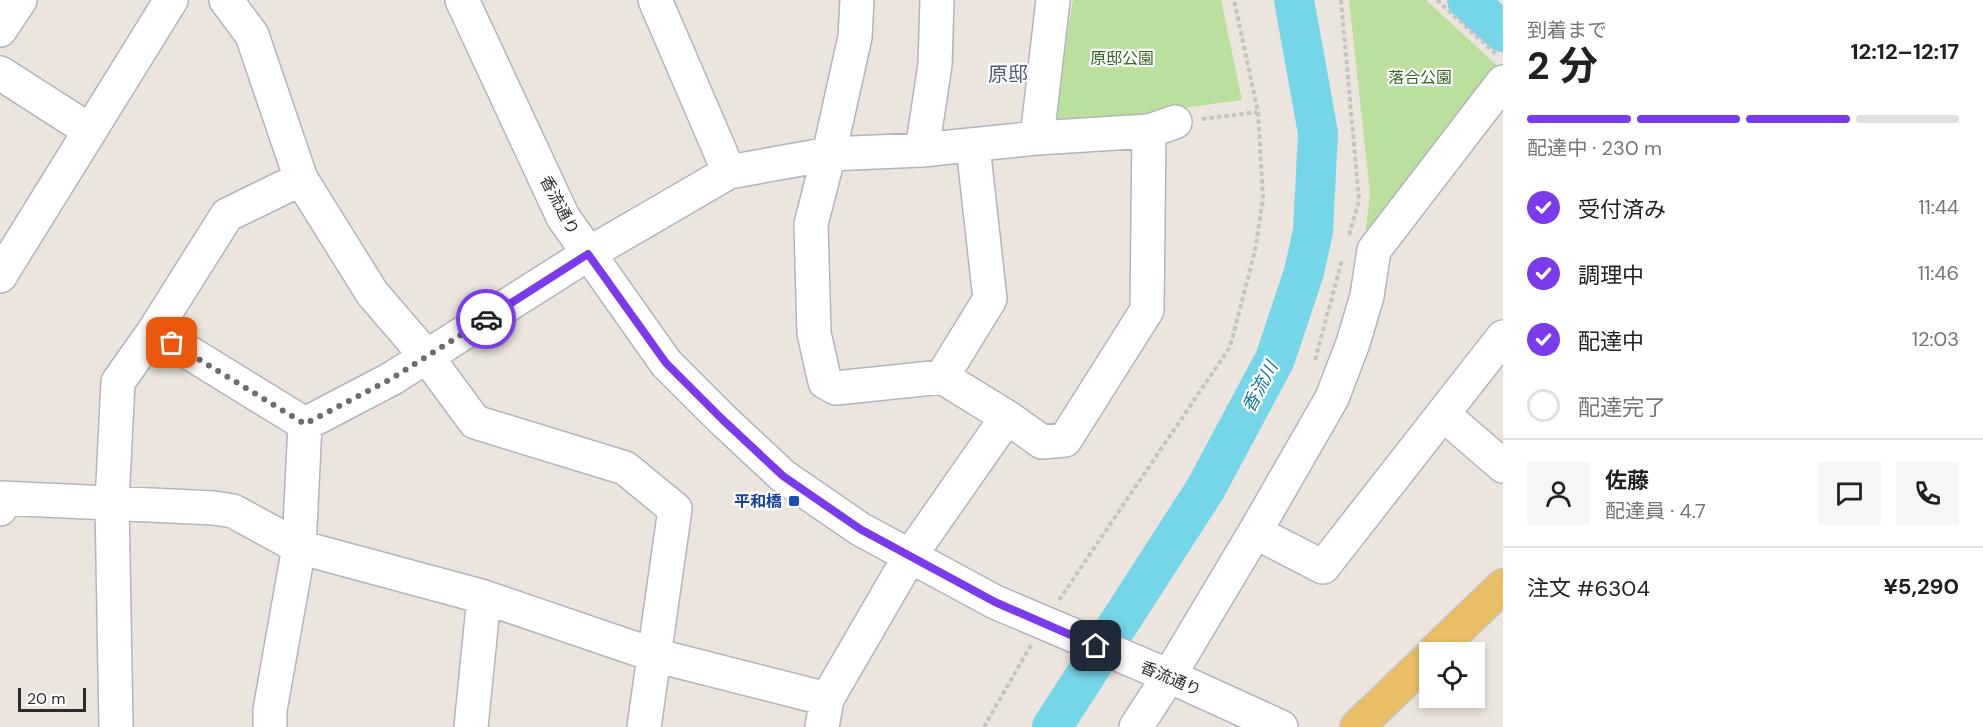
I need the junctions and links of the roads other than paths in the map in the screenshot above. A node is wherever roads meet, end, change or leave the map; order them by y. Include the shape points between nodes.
1 (20, 0) edge
2 (171, 0) edge
3 (226, 0) edge
4 (462, 0) edge
5 (655, 0) edge
6 (858, 0) edge
7 (937, 0) edge
8 (1053, 0) edge
9 (0, 30) edge
10 (0, 73) edge
11 (1503, 82) edge
12 (89, 130) junction
13 (1037, 138) junction
14 (973, 146) junction
15 (922, 150) junction
16 (829, 154) junction
17 (729, 172) junction
18 (301, 179) junction
19 (588, 254) junction
20 (0, 276) edge
21 (154, 331) junction
22 (1503, 337) edge
23 (427, 357) junction
24 (942, 377) junction
25 (1443, 414) junction
26 (1007, 417) junction
27 (305, 424) junction
28 (1503, 466) edge
29 (0, 502) edge
30 (112, 502) junction
31 (1255, 532) junction
32 (300, 547) junction
33 (910, 556) junction
34 (1503, 586) edge
35 (484, 597) junction
36 (1444, 642) edge
37 (654, 655) junction
38 (1419, 668) edge
39 (1161, 673) junction
40 (824, 713) edge
41 (116, 727) edge
42 (270, 727) edge
43 (471, 727) edge
44 (644, 727) edge
45 (1136, 727) edge
46 (1281, 727) edge
47 (1357, 727) edge

1 - 9 street
2 - 12 street
3 - 18 street via 252,34
4 - 19 street, 香流通り via 563,217
5 - 17 street
6 - 16 street via 855,37
7 - 15 street via 935,65
8 - 13 street
10 - 12 street
11 - 31 street via 1374,250 1367,296 1332,398
12 - 20 street
13 - 14 street
13 - 26 street via 1162,127 1147,310 1065,440 1042,442
14 - 15 street
14 - 24 street via 990,300
15 - 16 street
16 - 17 street
16 - 24 street via 811,224 814,333 825,382 836,388
17 - 19 street
18 - 21 street via 226,215
18 - 23 street via 372,293
19 - 23 street
19 - 33 street, 香流通り via 666,363 722,419 783,476 860,529
21 - 27 street
21 - 30 street via 118,382
22 - 25 street
23 - 27 street
23 - 37 street via 475,422 625,468 675,509
24 - 26 street
25 - 28 street
25 - 31 street via 1323,567
26 - 33 street
27 - 32 street
29 - 30 street
30 - 32 street via 233,511
30 - 41 street
31 - 39 street
32 - 35 street
32 - 42 street
33 - 39 street, 香流通り via 995,602
33 - 40 street
34 - 36 main road
35 - 37 street
35 - 43 street
37 - 40 street
37 - 44 street
38 - 47 main road
39 - 45 street
39 - 46 street, 香流通り

